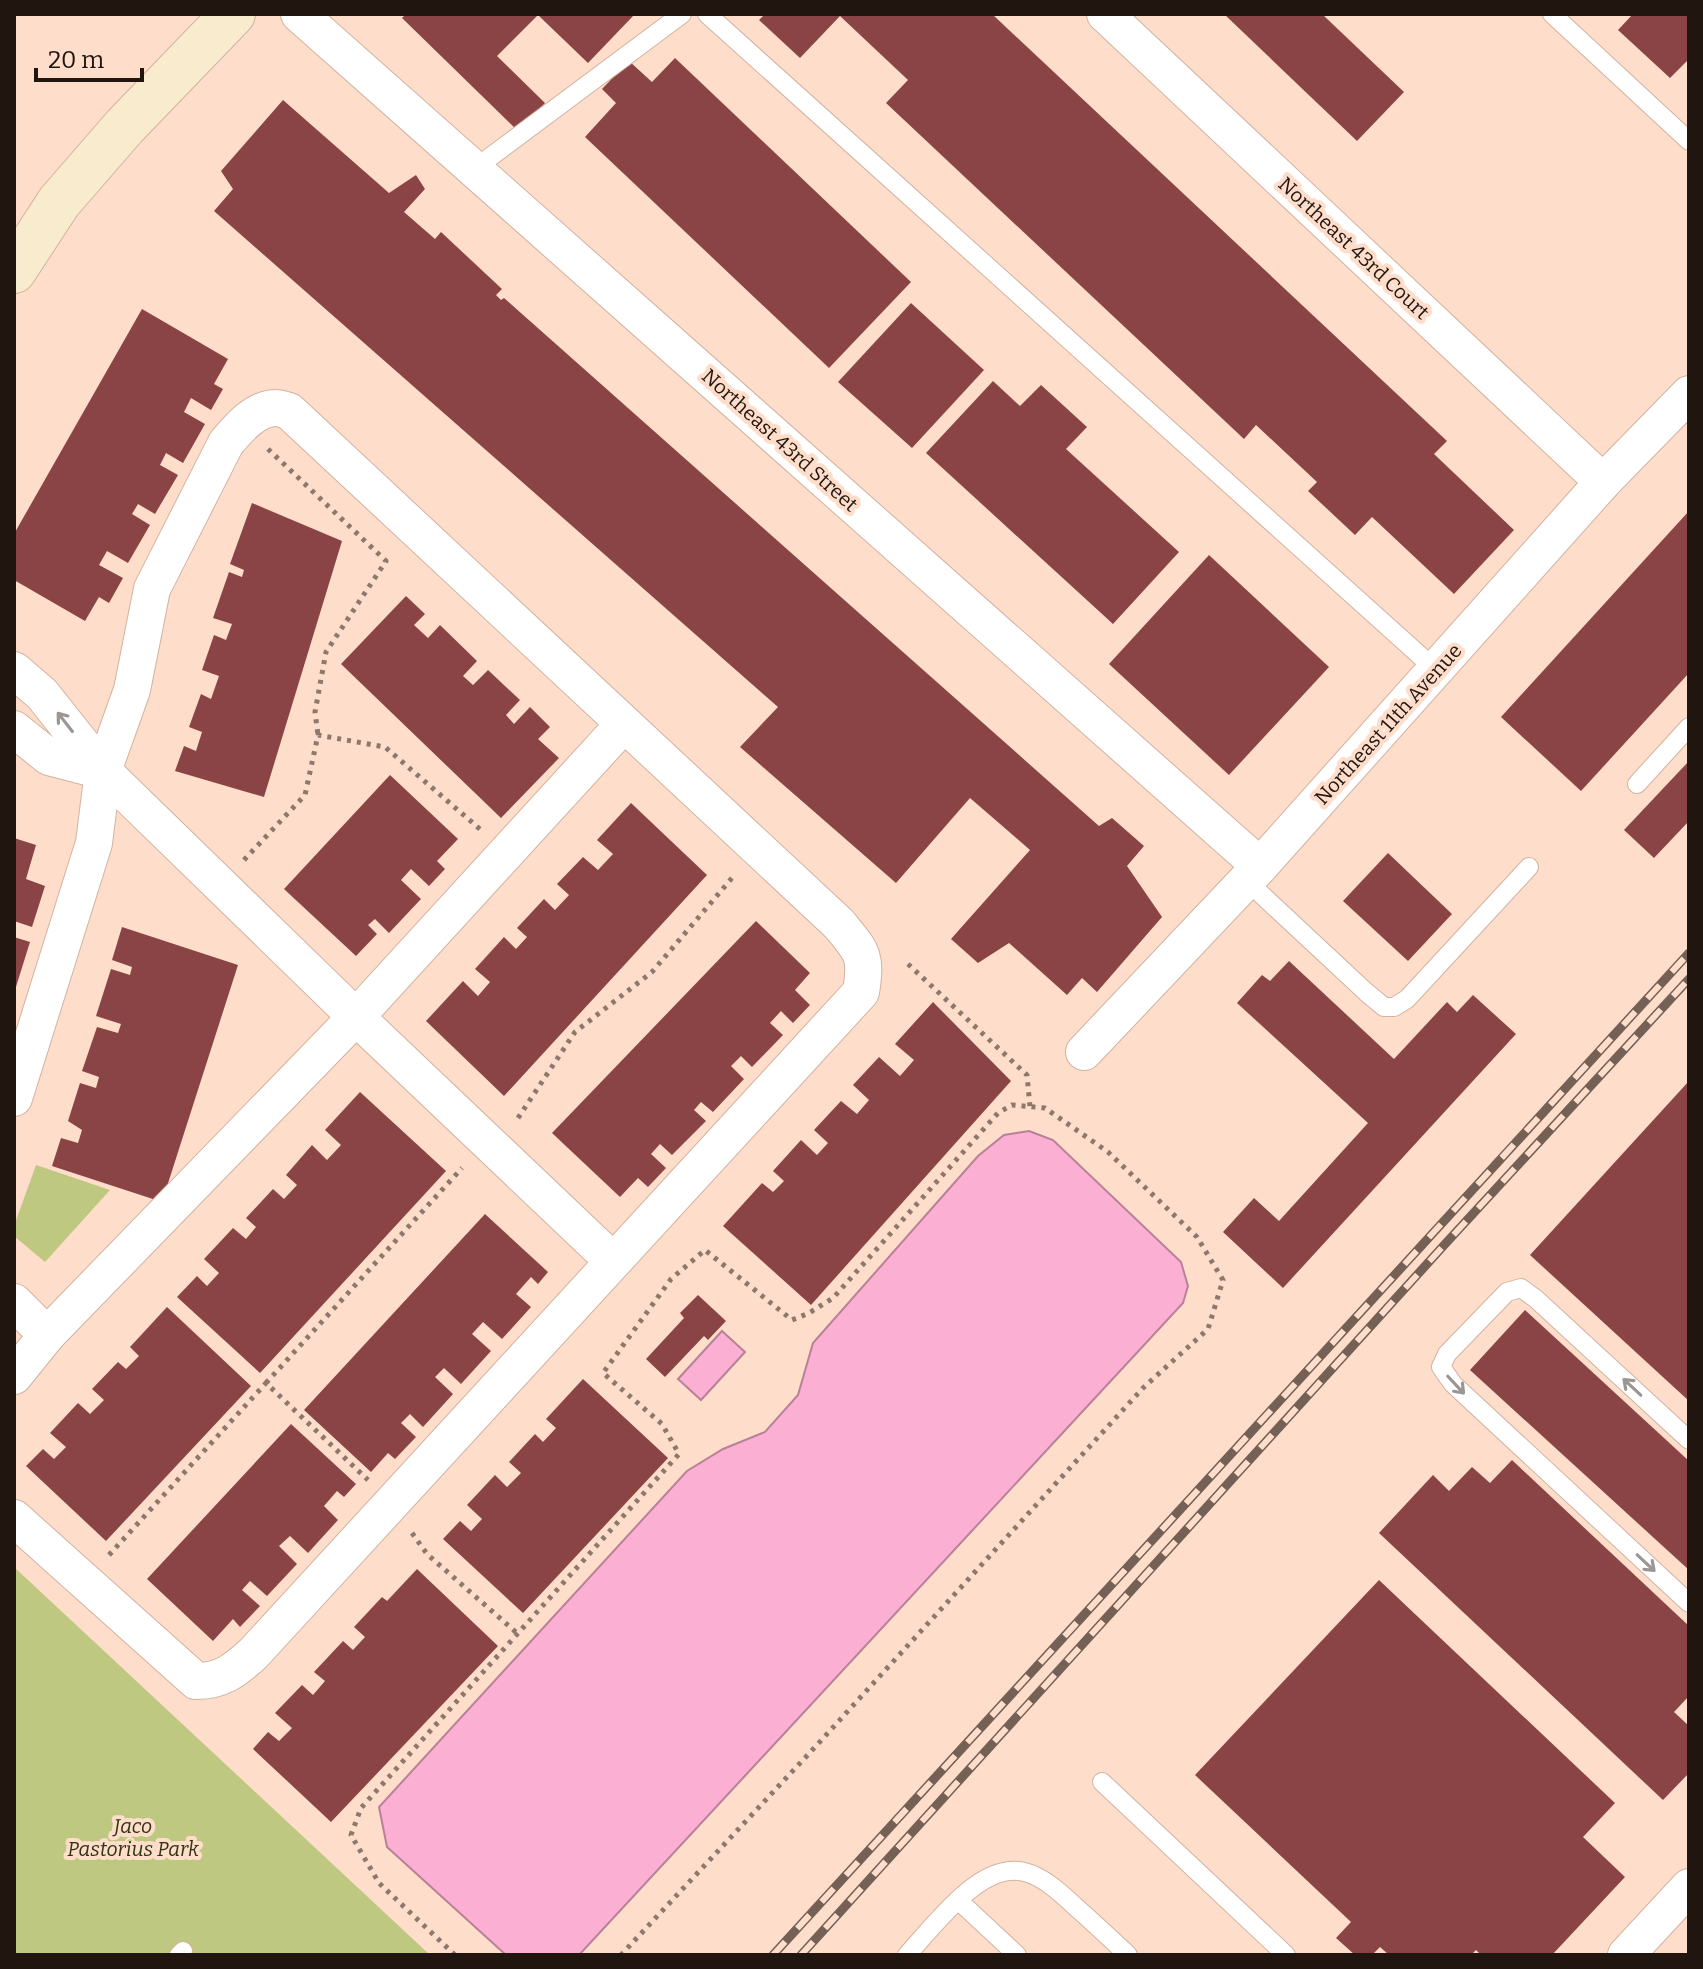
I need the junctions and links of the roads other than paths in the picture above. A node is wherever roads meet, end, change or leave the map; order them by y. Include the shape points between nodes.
1 (233, 14) edge
2 (299, 14) edge
3 (682, 14) edge
4 (707, 14) edge
5 (1105, 14) edge
6 (1552, 14) edge
7 (1689, 141) edge
8 (474, 169) junction
9 (14, 271) edge
10 (1689, 394) edge
11 (1603, 482) junction
12 (14, 670) edge
13 (1436, 670) junction
14 (624, 724) junction
15 (1689, 727) edge
16 (14, 729) edge
17 (103, 771) junction
18 (1637, 784) dead end
19 (1529, 867) dead end
20 (1254, 874) junction
21 (356, 1017) junction
22 (1084, 1052) dead end
23 (14, 1098) edge
24 (613, 1261) junction
25 (14, 1302) edge
26 (47, 1335) junction
27 (14, 1376) edge
28 (1689, 1440) edge
29 (14, 1518) edge
30 (1689, 1603) edge
31 (1102, 1782) dead end
32 (1689, 1887) edge
33 (958, 1900) junction
34 (907, 1955) edge
35 (1017, 1955) edge
36 (1128, 1955) edge
37 (1286, 1955) edge
38 (1626, 1955) edge

1 - 9 main road via 59,202
2 - 8 street, Northeast 43rd Street
3 - 8 lane
4 - 13 lane
5 - 11 street, Northeast 43rd Court
6 - 7 lane
8 - 20 street, Northeast 43rd Street
10 - 11 street, Northeast 11th Avenue
11 - 13 street, Northeast 11th Avenue
17 -> 12 street via 42,694
13 - 20 street, Northeast 11th Avenue
14 - 17 street via 289,411 274,407 242,424 226,443 152,589 132,690
14 - 21 street
14 - 24 street via 839,924 861,950 864,971 861,992
15 - 18 lane
16 - 17 street via 49,757
17 - 21 street
17 - 23 street via 94,843
19 - 20 lane via 1394,1007 1384,1007 1366,992
20 - 22 street, Northeast 11th Avenue
21 - 24 street
21 - 26 street
24 - 29 street via 232,1673 196,1681
25 - 26 street
26 - 27 street
28 -> 30 lane via 1521,1288 1507,1292 1447,1354 1441,1367 1453,1384
31 - 37 lane
32 - 38 street
33 - 34 lane
33 - 35 lane
33 - 36 lane via 998,1874 1032,1874 1053,1885

